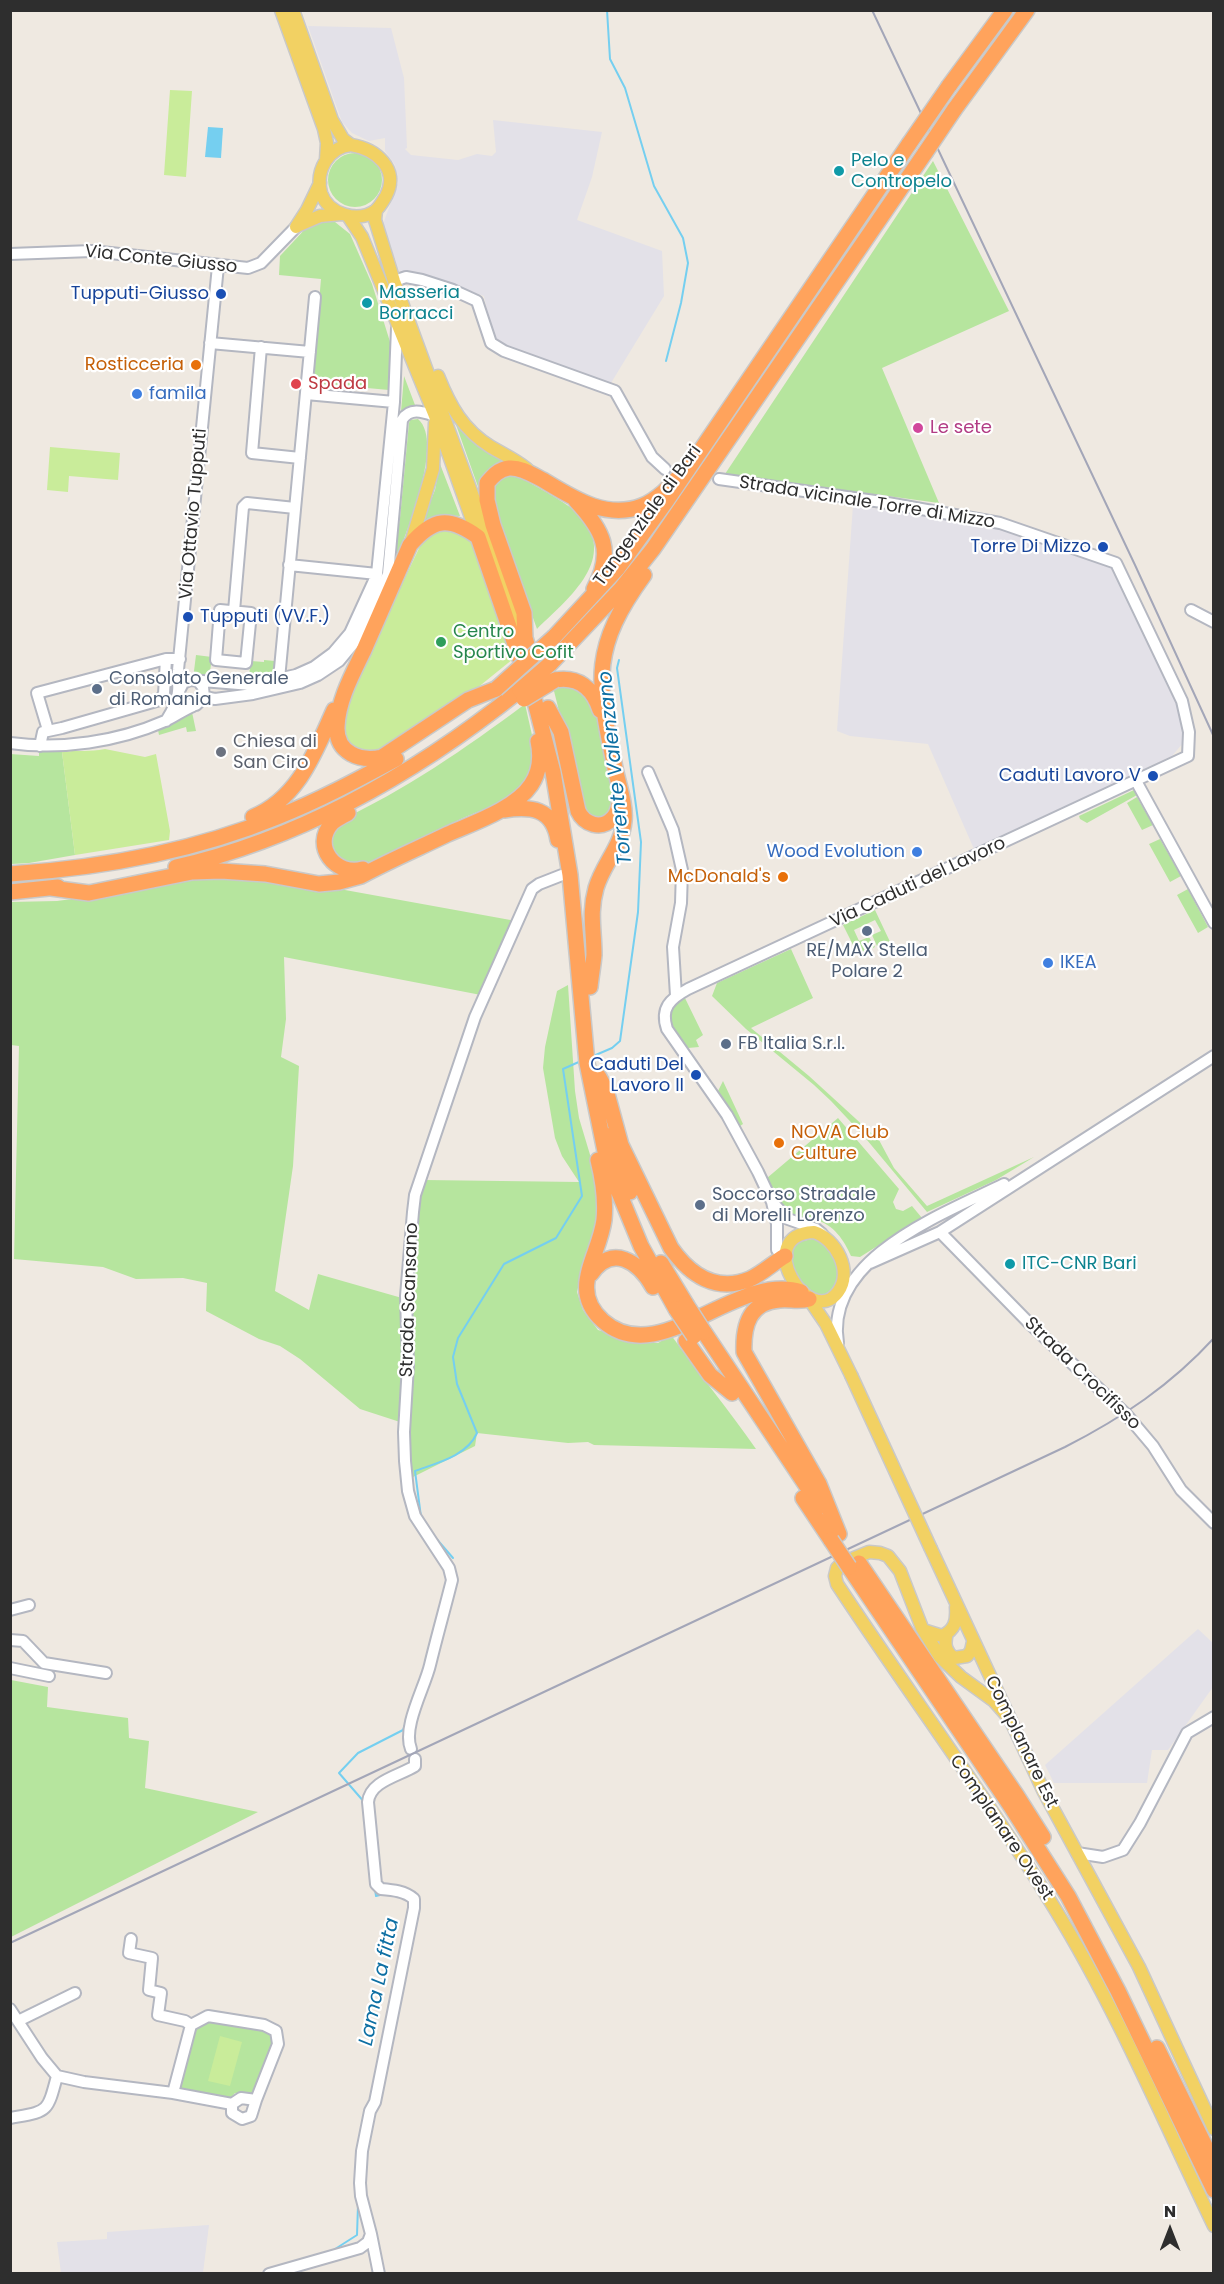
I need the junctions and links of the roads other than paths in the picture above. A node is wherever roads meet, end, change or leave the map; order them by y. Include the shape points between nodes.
1 (281, 10) edge
2 (293, 10) edge
3 (1005, 10) edge
4 (1027, 10) edge
5 (351, 145) junction
6 (326, 160) junction
7 (320, 183) junction
8 (376, 210) junction
9 (344, 215) junction
10 (296, 227) junction
11 (10, 254) edge
12 (218, 266) junction
13 (394, 281) junction
14 (315, 297) dead end
15 (397, 322) junction
16 (413, 331) junction
17 (210, 343) junction
18 (261, 347) junction
19 (310, 352) junction
20 (306, 394) junction
21 (394, 402) junction
22 (435, 416) junction
23 (300, 458) junction
24 (691, 464) junction
25 (665, 469) dead end
26 (534, 475) junction
27 (719, 479) dead end
28 (694, 490) junction
29 (570, 496) junction
30 (295, 508) junction
31 (478, 537) junction
32 (410, 545) junction
33 (1116, 563) joint
34 (289, 565) junction
35 (377, 574) junction
36 (585, 605) junction
37 (1191, 610) dead end
38 (234, 611) junction
39 (1214, 622) edge
40 (525, 638) junction
41 (166, 658) junction
42 (180, 659) junction
43 (279, 680) junction
44 (194, 681) junction
45 (347, 687) junction
46 (496, 689) junction
47 (179, 691) junction
48 (204, 698) junction
49 (532, 700) junction
50 (193, 706) junction
51 (166, 721) junction
52 (48, 730) junction
53 (607, 730) junction
54 (10, 743) edge
55 (40, 746) junction
56 (406, 772) junction
57 (648, 772) dead end
58 (1136, 781) junction
59 (621, 797) junction
60 (498, 811) junction
61 (383, 864) junction
62 (55, 871) junction
63 (10, 874) edge
64 (562, 875) junction
65 (51, 888) junction
66 (10, 892) edge
67 (574, 923) junction
68 (1214, 923) edge
69 (590, 987) junction
70 (676, 996) junction
71 (1214, 1056) edge
72 (595, 1070) junction
73 (1050, 1161) junction
74 (772, 1202) junction
75 (940, 1232) junction
76 (822, 1234) junction
77 (897, 1240) junction
78 (778, 1256) junction
79 (870, 1263) junction
80 (843, 1281) junction
81 (586, 1282) junction
82 (757, 1292) junction
83 (805, 1295) junction
84 (676, 1309) junction
85 (695, 1336) junction
86 (839, 1350) junction
87 (1214, 1523) edge
88 (837, 1536) junction
89 (854, 1565) junction
90 (954, 1600) junction
91 (29, 1605) dead end
92 (10, 1610) edge
93 (926, 1631) junction
94 (947, 1633) junction
95 (10, 1640) edge
96 (973, 1642) junction
97 (10, 1668) edge
98 (106, 1673) dead end
99 (48, 1676) dead end
100 (1214, 1717) edge
101 (1009, 1718) junction
102 (1077, 1853) junction
103 (131, 1938) dead end
104 (75, 1993) dead end
105 (10, 2009) edge
106 (18, 2021) junction
107 (191, 2025) junction
108 (57, 2076) junction
109 (173, 2093) junction
110 (256, 2100) junction
111 (232, 2104) junction
112 (10, 2118) edge
113 (1214, 2129) edge
114 (1214, 2164) edge
115 (1214, 2190) edge
116 (1214, 2226) edge
117 (371, 2234) junction
118 (355, 2250) junction
119 (376, 2262) junction
120 (269, 2274) edge
121 (379, 2274) edge

1 - 6 main road via 324,129
2 - 5 main road via 332,120
3 - 24 highway, Tangenziale di Bari, bridge
4 - 28 highway, Tangenziale di Bari, bridge
5 - 6 main road via 340,146
5 - 8 main road via 376,154 387,167 389,190
6 - 7 main road
7 - 9 main road via 326,202
7 - 10 main road
8 - 9 main road via 358,216
8 - 13 main road via 375,220
9 - 10 main road via 320,216
9 - 15 main road via 362,237
10 - 12 street, Via Conte Giusso via 261,263 248,268
11 - 12 street, Via Conte Giusso via 92,251
12 - 17 street, Via Ottavio Tupputi
13 - 16 main road
13 - 25 street via 406,277 422,280 469,296 481,308 491,342 504,351 615,391 652,457
14 - 19 street
15 - 21 street
15 - 22 main road
16 - 26 main road via 466,427
16 - 40 main road
17 - 18 street
17 - 42 street, Via Ottavio Tupputi
18 - 19 street
18 - 23 street via 252,453
19 - 20 street
20 - 21 street
20 - 23 street
21 - 35 street
22 - 31 main road
22 - 32 main road via 433,470
22 - 48 street via 412,411 402,420 388,574 349,649 339,661 300,683 253,694
23 - 30 street
24 - 29 highway via 655,498 632,509 605,510
24 - 36 highway, Tangenziale di Bari via 617,569
26 - 29 highway
26 - 40 highway via 509,468 500,470 488,483 486,492 493,525 524,613
27 - 33 street, Strada vicinale Torre di Mizzo via 882,502 1000,524
28 - 49 highway, Tangenziale di Bari, bridge via 621,589 550,664
28 - 53 highway via 674,533 612,625 601,681
29 - 36 highway via 594,520 605,550 597,584
30 - 34 street
30 - 38 street via 247,503 243,507
31 - 32 highway via 462,526 446,522 429,526
31 - 49 highway
32 - 45 highway
33 - 58 street, Via Caduti del Lavoro via 1182,701 1189,732 1188,756
34 - 35 street
34 - 43 street
35 - 43 street via 350,633 333,653 314,667
36 - 46 highway, Tangenziale di Bari, bridge
37 - 39 street
38 - 38 street via 251,613 246,663 216,660 220,610
40 - 49 highway
41 - 42 street
41 - 52 street via 164,694 160,700
41 - 52 street via 37,693
42 - 44 street via 184,672
42 - 47 street, Via Ottavio Tupputi
43 - 44 street via 251,685
44 - 47 street via 183,683
44 - 48 street via 203,687
45 - 46 highway via 338,717 340,742 353,756 371,760 405,743 468,700
45 - 62 highway via 307,769 296,785 268,810 191,837
46 - 62 highway, Tangenziale di Bari via 404,755 275,818 167,852
47 - 50 street via 182,701
47 - 51 street
48 - 50 street
49 - 53 highway, bridge via 555,680 575,680 592,692
49 - 56 highway, Tangenziale di Bari via 476,725
49 - 59 highway via 561,732 581,818 587,823 606,824 618,811
49 - 60 highway via 540,755 536,777 520,797
49 - 67 highway via 559,802
49 - 69 highway via 568,796
50 - 51 street
51 - 55 street via 103,739
52 - 55 street via 43,732
53 - 59 highway
54 - 55 street
56 - 61 highway via 393,789 333,822 327,831 326,850 337,867 358,871
56 - 65 highway, Tangenziale di Bari via 326,814 226,853 139,875
57 - 70 street via 673,830 682,870 673,947
58 - 68 street
58 - 70 street, Via Caduti del Lavoro
59 - 69 highway via 625,812 622,834 602,873 591,913 594,955
60 - 61 highway
60 - 64 highway via 531,808 550,819 556,829
61 - 65 highway via 361,876 319,884 221,871 192,872 89,892
62 - 63 highway, Tangenziale di Bari
64 - 67 highway
64 - 117 street, Strada Scansano via 532,890 475,1017 415,1195 406,1296 405,1461 415,1516 449,1568 452,1580 411,1724 408,1740 415,1766 375,1787 368,1798 376,1884 414,1899 362,2151 361,2196
65 - 66 highway, Tangenziale di Bari
67 - 72 highway via 582,1007
69 - 72 highway
70 - 74 street via 665,1011 668,1029 727,1115
71 - 73 street
72 - 78 highway via 606,1090 621,1145 681,1262 703,1278 727,1284 750,1279
72 - 81 highway via 586,1106 605,1198 601,1234
72 - 84 highway via 625,1180 666,1273
73 - 75 street
73 - 77 street via 934,1217
74 - 76 street via 788,1219
74 - 78 street
75 - 79 street
75 - 87 street, Strada Crocifisso via 1126,1414 1153,1446 1181,1490
76 - 78 main road via 798,1234
76 - 80 main road via 841,1259
77 - 79 street
77 - 80 street via 867,1256
78 - 82 highway via 774,1276
78 - 83 main road
79 - 86 street via 852,1280 842,1299 836,1318
80 - 83 main road via 830,1299 820,1301
81 - 82 highway via 585,1293 597,1316 617,1330 642,1336 663,1332
81 - 84 highway via 607,1259 631,1261
82 - 83 highway via 783,1287
83 - 86 main road, Complanare Est
83 - 88 highway via 801,1301 776,1300 748,1318 743,1333 744,1352 819,1484
84 - 85 highway
85 - 88 highway
85 - 88 highway via 710,1375 732,1393
86 - 90 main road, Complanare Est, bridge
88 - 89 highway
89 - 114 highway via 1017,1796 1073,1886 1126,1983
89 - 115 highway via 1068,1896
90 - 94 main road via 956,1623
90 - 96 main road, Complanare Est
91 - 92 street
93 - 94 main road via 936,1636
93 - 101 main road, Complanare Ovest via 950,1668 994,1701
93 - 116 main road, Complanare Ovest via 900,1571 888,1556 858,1555 837,1568 837,1584 1056,1910 1105,1998
94 - 96 main road via 945,1647 954,1658 968,1656
95 - 98 street via 23,1641 44,1663
96 - 101 main road, Complanare Est
97 - 99 street
100 - 102 street via 1187,1733 1123,1850 1103,1857
101 - 102 main road, Complanare Est
102 - 113 main road, Complanare Est via 1139,1967
103 - 107 street via 129,1953 152,1958 149,1990 161,1993 158,2015
104 - 106 street
105 - 106 street
106 - 108 street
107 - 109 street
107 - 110 street via 208,2016 264,2025 276,2031 278,2044
108 - 109 street
108 - 112 street via 50,2101 41,2112
109 - 111 street
110 - 111 street via 241,2098
110 - 111 street via 251,2116 242,2118 232,2113
117 - 118 street via 365,2245
117 - 119 street, Strada Scansano
118 - 119 street via 369,2253
118 - 120 street
119 - 121 street, Strada Scansano

